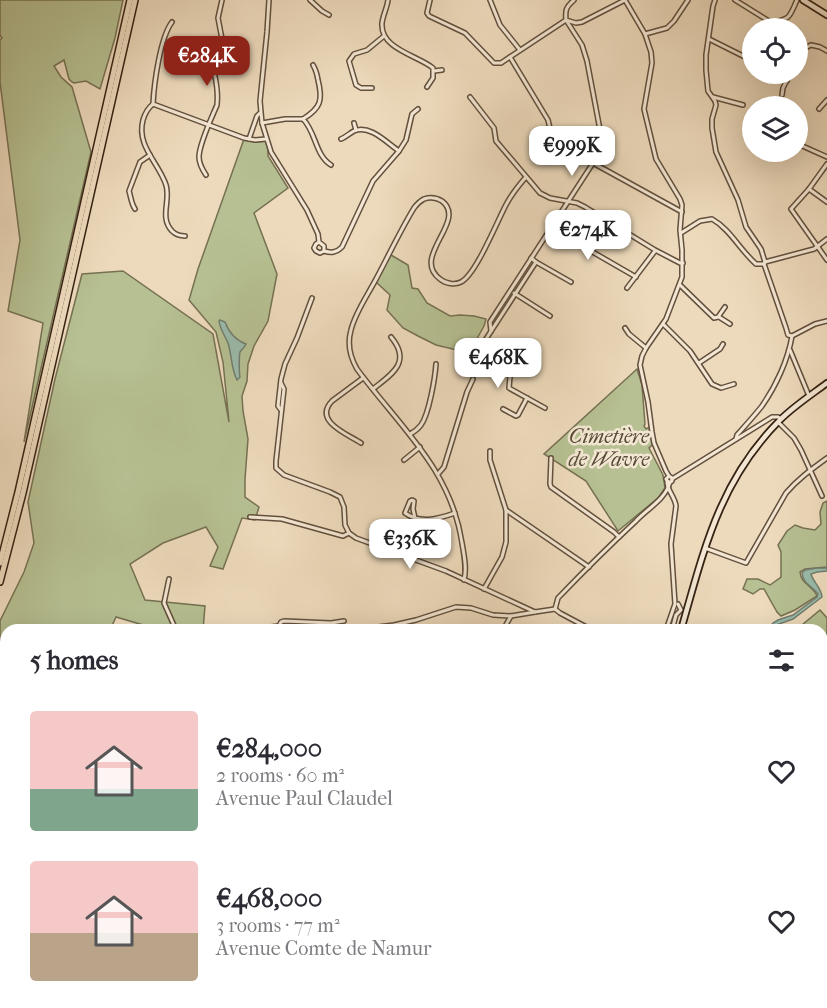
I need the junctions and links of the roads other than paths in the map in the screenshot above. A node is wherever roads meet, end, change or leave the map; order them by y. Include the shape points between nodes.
1 (129, 0) edge
2 (137, 0) edge
3 (222, 0) edge
4 (269, 0) edge
5 (310, 0) edge
6 (388, 0) edge
7 (430, 0) edge
8 (490, 0) edge
9 (574, 0) edge
10 (625, 0) edge
11 (688, 0) edge
12 (715, 0) edge
13 (735, 0) edge
14 (803, 0) edge
15 (796, 1) edge
16 (130, 13) junction
17 (329, 15) dead end
18 (827, 15) edge
19 (764, 18) edge
20 (789, 18) edge
21 (566, 20) junction
22 (172, 22) dead end
23 (645, 34) junction
24 (384, 36) junction
25 (222, 39) dead end
26 (710, 39) junction
27 (808, 46) edge
28 (208, 50) dead end
29 (520, 50) junction
30 (827, 51) edge
31 (742, 55) edge
32 (510, 57) junction
33 (313, 65) dead end
34 (442, 70) dead end
35 (434, 71) junction
36 (786, 84) edge
37 (427, 87) dead end
38 (372, 88) dead end
39 (782, 95) dead end
40 (470, 97) dead end
41 (712, 97) junction
42 (827, 100) edge
43 (153, 104) junction
44 (742, 105) edge
45 (418, 109) dead end
46 (819, 109) dead end
47 (260, 113) junction
48 (303, 119) junction
49 (262, 123) junction
50 (354, 123) dead end
51 (209, 125) junction
52 (356, 130) junction
53 (249, 139) junction
54 (341, 139) dead end
55 (266, 140) junction
56 (808, 148) edge
57 (399, 151) junction
58 (150, 155) junction
59 (827, 157) edge
60 (538, 159) dead end
61 (593, 163) junction
62 (827, 164) edge
63 (331, 165) dead end
64 (206, 175) dead end
65 (526, 177) junction
66 (809, 189) junction
67 (568, 201) junction
68 (827, 202) edge
69 (135, 209) dead end
70 (682, 212) junction
71 (548, 231) junction
72 (680, 233) junction
73 (185, 236) dead end
74 (827, 239) edge
75 (319, 242) junction
76 (818, 247) junction
77 (655, 250) junction
78 (324, 251) junction
79 (531, 258) junction
80 (827, 260) edge
81 (536, 262) junction
82 (683, 263) junction
83 (764, 263) junction
84 (636, 277) junction
85 (571, 282) dead end
86 (680, 285) junction
87 (627, 288) dead end
88 (513, 293) junction
89 (312, 297) dead end
90 (725, 307) dead end
91 (550, 316) dead end
92 (719, 317) junction
93 (827, 321) edge
94 (663, 324) junction
95 (730, 324) dead end
96 (625, 327) dead end
97 (491, 331) junction
98 (792, 336) junction
99 (391, 337) dead end
100 (723, 344) dead end
101 (526, 345) dead end
102 (646, 348) junction
103 (790, 350) junction
104 (514, 361) junction
105 (698, 363) junction
106 (436, 364) dead end
107 (363, 378) junction
108 (473, 379) dead end
109 (827, 383) edge
110 (734, 384) dead end
111 (373, 389) junction
112 (808, 396) junction
113 (527, 398) junction
114 (545, 408) dead end
115 (503, 409) dead end
116 (779, 421) junction
117 (410, 434) junction
118 (736, 439) junction
119 (361, 443) dead end
120 (420, 447) junction
121 (490, 451) dead end
122 (551, 458) dead end
123 (827, 458) edge
124 (404, 460) dead end
125 (810, 470) junction
126 (438, 474) junction
127 (669, 479) junction
128 (668, 488) junction
129 (822, 495) dead end
130 (506, 510) junction
131 (455, 513) junction
132 (250, 517) dead end
133 (517, 517) junction
134 (415, 518) junction
135 (506, 521) junction
136 (349, 532) junction
137 (619, 537) junction
138 (705, 548) junction
139 (0, 563) edge
140 (589, 567) junction
141 (169, 579) dead end
142 (464, 580) junction
143 (0, 582) edge
144 (484, 589) junction
145 (676, 604) junction
146 (687, 607) junction
147 (555, 609) junction
148 (536, 612) junction
149 (512, 616) junction
150 (344, 621) dead end
151 (173, 624) edge
152 (280, 624) edge
153 (398, 624) edge
154 (507, 624) edge
155 (581, 624) edge
156 (668, 624) edge
157 (674, 624) edge
158 (683, 624) edge

1 - 16 highway via 126,5
2 - 16 highway via 136,10
3 - 25 street via 218,18
4 - 47 street
5 - 17 street
6 - 24 street via 382,24
7 - 32 street via 429,16 470,36 494,63
8 - 29 street via 500,25
9 - 21 street via 566,9
10 - 21 street via 582,22
10 - 23 street
11 - 23 street via 667,27
12 - 26 street
13 - 19 street
14 - 18 main road
15 - 20 street
16 - 139 highway
16 - 143 highway
21 - 29 street
21 - 61 street via 587,61 601,135
22 - 43 street via 158,66
23 - 70 street via 651,63 644,114 656,159 680,199
24 - 35 street
24 - 38 street via 367,50 354,54 350,61 356,85
26 - 31 street
26 - 41 street via 706,70
27 - 30 street
28 - 51 street via 218,97
29 - 32 street
32 - 60 street via 550,126 549,142
33 - 48 street via 321,98 315,111
34 - 35 street
35 - 37 street
36 - 39 street
40 - 65 street via 494,128 496,141
41 - 44 street
41 - 83 street via 716,105 712,119 716,152
42 - 46 street
43 - 51 street
43 - 58 street via 146,112 142,130
45 - 57 street via 413,112
47 - 49 street
47 - 53 street
48 - 49 street
48 - 63 street
49 - 55 street
50 - 52 street
51 - 53 street
51 - 64 street via 199,156
52 - 54 street
52 - 57 street via 371,132
53 - 55 street
55 - 75 street via 307,210
56 - 59 street
57 - 78 street via 373,181 342,247 334,252
58 - 69 street via 140,162 129,191
58 - 73 street via 167,187 167,222 175,234
61 - 67 street
61 - 70 street
62 - 66 street
65 - 67 street via 545,196
65 - 107 street via 508,201 469,275 459,282 439,279 431,265 448,218 447,208 435,198 419,202 350,331 351,356
66 - 68 street
66 - 76 street via 791,211
67 - 71 street
67 - 77 street via 585,207
70 - 72 street
71 - 79 street
71 - 84 street
72 - 82 street
72 - 83 street via 712,219 756,264
74 - 76 street
75 - 78 street
75 - 78 street via 315,250
76 - 80 street
76 - 83 street
77 - 82 street
77 - 84 street
79 - 81 street
79 - 88 street
81 - 85 street
81 - 88 street
82 - 86 street
83 - 98 street via 788,335
84 - 87 street
86 - 92 street via 712,317
86 - 94 street
88 - 91 street
88 - 97 street
88 - 97 street via 490,322
89 - 136 street via 280,383 276,468 284,475 340,497
90 - 92 street
92 - 95 street
93 - 98 street
94 - 102 street
94 - 105 street
96 - 102 street
97 - 104 street via 486,342
98 - 103 street
99 - 111 street via 400,353 399,363
100 - 105 street
101 - 104 street
102 - 127 street via 641,372 654,443
103 - 112 street
103 - 118 street via 764,402
104 - 113 street via 509,388
105 - 110 street via 714,386
106 - 117 street via 424,420
107 - 111 street
107 - 119 street via 332,401 326,412 332,425
108 - 126 street via 444,467
109 - 112 main road
111 - 117 street
112 - 116 main road
113 - 114 street
113 - 115 street via 516,416
116 - 118 street via 772,417
116 - 125 street via 796,442
116 - 138 main road via 757,445 731,485
117 - 120 street
118 - 127 street
120 - 124 street
120 - 126 street
121 - 130 street
122 - 137 street via 551,487
123 - 125 street
125 - 129 street
125 - 138 street via 783,498 746,563
126 - 131 street
127 - 128 street
128 - 137 street
128 - 145 street via 676,507 671,544
130 - 133 street
130 - 135 street
131 - 134 street via 426,520
131 - 142 street via 464,556
132 - 136 street via 282,519 343,536
133 - 135 street
133 - 140 street
134 - 134 street via 405,513 412,500 414,501
135 - 144 street via 504,550
136 - 142 street
137 - 140 street
138 - 146 main road
140 - 147 street via 558,598
141 - 151 street via 164,603
142 - 144 street
144 - 148 street
145 - 146 street
145 - 156 street
145 - 157 street via 681,610
146 - 158 main road
147 - 148 street
147 - 155 street
148 - 149 street
149 - 153 street via 456,607
149 - 154 street
150 - 152 street

